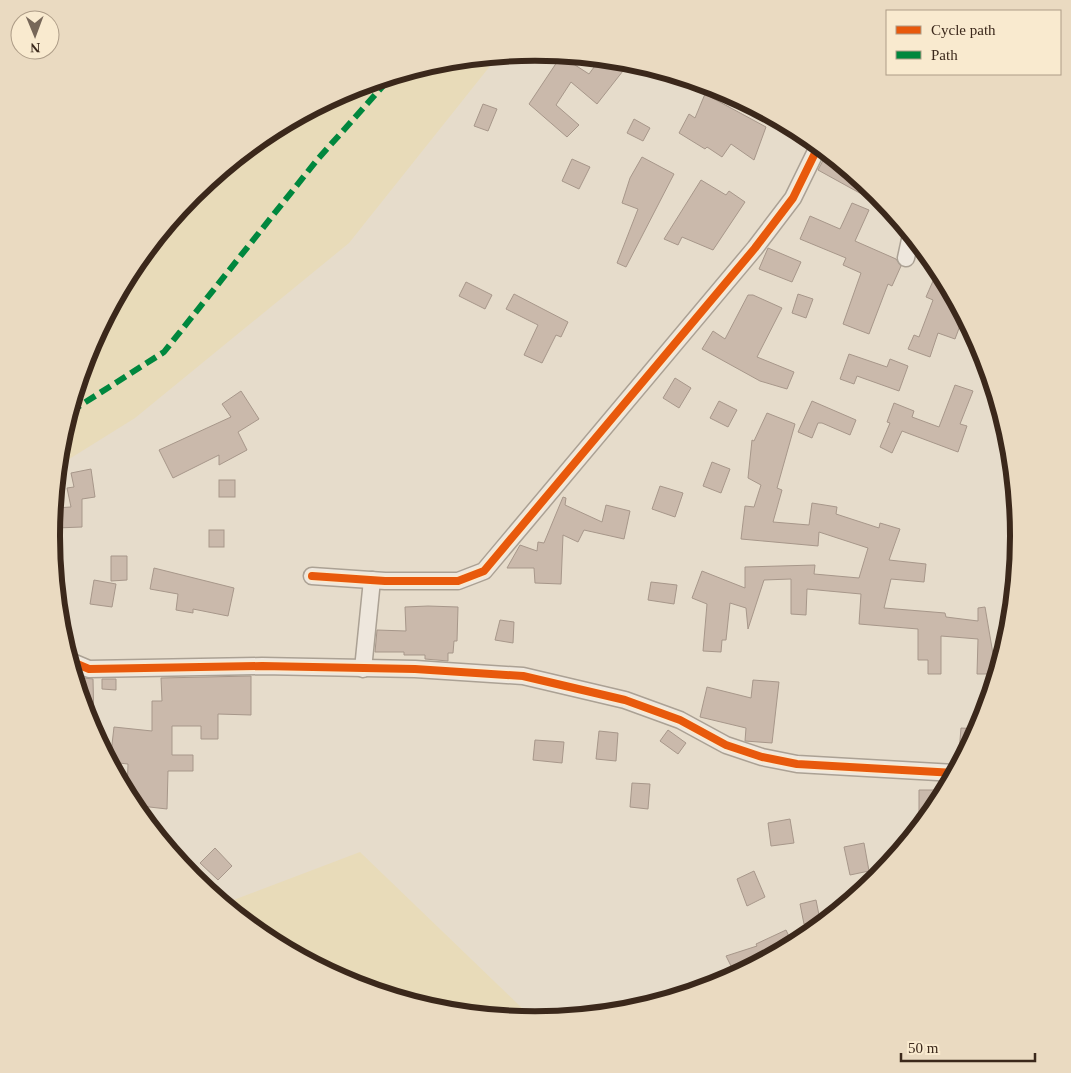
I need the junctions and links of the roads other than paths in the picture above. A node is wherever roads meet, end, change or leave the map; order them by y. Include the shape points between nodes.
1 (816, 152) edge
2 (909, 243) edge
3 (906, 258) dead end
4 (312, 576) dead end
5 (372, 580) junction
6 (77, 664) edge
7 (363, 670) junction
8 (948, 773) edge

1 - 5 street via 793,198 755,248 484,571 458,581
2 - 3 street
4 - 5 street
5 - 7 street
6 - 7 street via 88,669 262,666
7 - 8 street via 415,669 523,676 625,700 680,720 726,745 762,757 797,764

